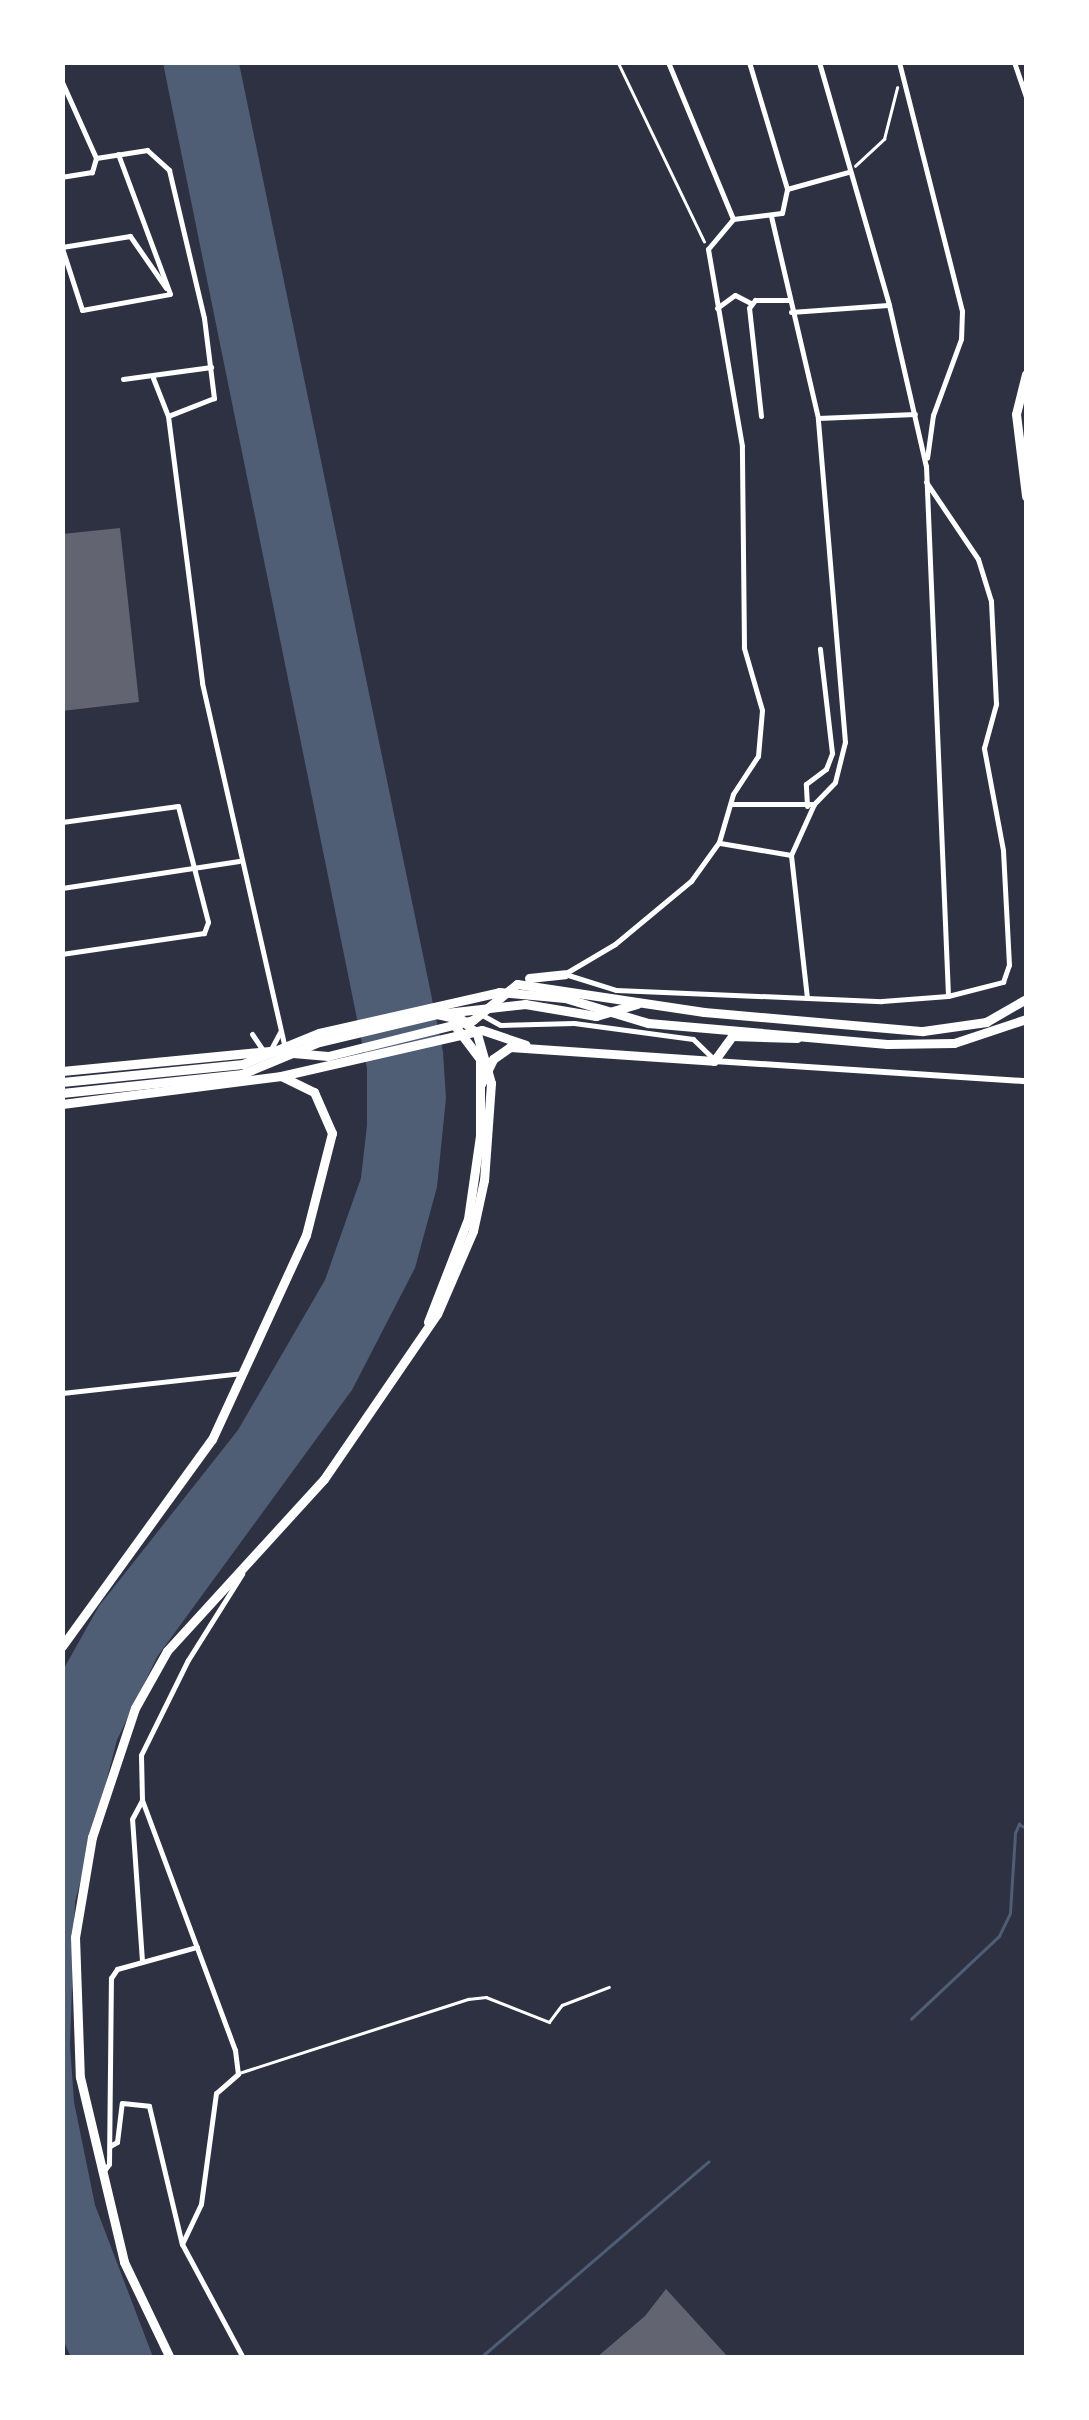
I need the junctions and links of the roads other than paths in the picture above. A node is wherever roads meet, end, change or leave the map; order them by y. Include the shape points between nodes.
1 (668, 62) edge
2 (749, 62) edge
3 (819, 62) edge
4 (899, 62) edge
5 (1014, 62) edge
6 (62, 82) edge
7 (1026, 98) edge
8 (118, 154) junction
9 (96, 158) junction
10 (848, 172) junction
11 (62, 177) edge
12 (787, 189) junction
13 (770, 216) junction
14 (733, 219) junction
15 (62, 248) edge
16 (170, 294) junction
17 (788, 300) junction
18 (752, 303) junction
19 (889, 305) junction
20 (716, 309) junction
21 (792, 312) junction
22 (211, 367) junction
23 (1026, 374) edge
24 (153, 378) junction
25 (122, 379) dead end
26 (916, 414) junction
27 (168, 416) junction
28 (761, 416) dead end
29 (818, 418) junction
30 (926, 466) junction
31 (926, 482) junction
32 (1026, 496) edge
33 (820, 648) dead end
34 (734, 804) junction
35 (810, 805) junction
36 (62, 822) edge
37 (719, 842) junction
38 (791, 855) junction
39 (239, 861) junction
40 (198, 870) junction
41 (62, 888) edge
42 (62, 954) edge
43 (565, 974) junction
44 (547, 984) junction
45 (948, 996) junction
46 (806, 998) junction
47 (1026, 1000) edge
48 (640, 1003) junction
49 (437, 1014) junction
50 (484, 1016) junction
51 (1026, 1019) edge
52 (452, 1030) junction
53 (495, 1031) junction
54 (280, 1032) junction
55 (466, 1033) junction
56 (252, 1034) dead end
57 (801, 1035) junction
58 (526, 1046) junction
59 (267, 1051) junction
60 (286, 1052) junction
61 (351, 1055) junction
62 (714, 1061) junction
63 (62, 1071) edge
64 (281, 1076) junction
65 (1026, 1081) edge
66 (62, 1082) edge
67 (486, 1083) junction
68 (62, 1093) edge
69 (62, 1104) edge
70 (242, 1373) junction
71 (62, 1393) edge
72 (246, 1567) junction
73 (62, 1646) edge
74 (142, 1800) junction
75 (198, 1947) junction
76 (142, 1961) junction
77 (609, 1988) dead end
78 (238, 2074) junction
79 (110, 2146) junction
80 (99, 2173) junction
81 (182, 2244) junction
82 (171, 2358) edge
83 (243, 2358) edge

1 - 14 street
2 - 12 street
3 - 10 street
4 - 30 street via 962,311
5 - 7 street
6 - 9 street
8 - 9 street
8 - 16 street
8 - 22 street via 147,150 168,170
9 - 11 street via 94,168
10 - 12 street
10 - 19 street
12 - 13 street via 787,206
13 - 14 street
13 - 17 street
14 - 20 street via 708,249
15 - 16 street via 125,236
15 - 16 street via 78,307 87,312
17 - 18 street
17 - 21 street
18 - 20 street via 735,295
18 - 28 street
19 - 21 street
19 - 26 street
20 - 34 street via 742,446 744,648 762,710 758,756 733,794
21 - 29 street
22 - 24 street
22 - 27 street via 212,403
23 - 32 main road via 1016,414
24 - 25 street
24 - 27 street
26 - 29 street
26 - 30 street
27 - 39 street via 202,683
29 - 35 street via 845,742 835,782
30 - 31 street
31 - 45 street
31 - 45 street via 978,558 990,602 996,704 984,748 1000,817 1006,976 998,986
33 - 35 street via 832,753 826,769 806,784
34 - 35 street
34 - 37 street
35 - 38 street
36 - 40 street via 178,806
37 - 38 street
37 - 43 street via 672,899
38 - 46 street
39 - 40 street
39 - 54 street
40 - 41 street
40 - 42 street via 207,928
43 - 44 street
43 - 46 street via 616,990
43 - 50 main road via 507,982 488,1000
44 - 48 main road
44 - 50 main road via 508,987
45 - 46 street
47 - 48 main road via 986,1022 923,1031
48 - 49 main road via 596,1016 509,1004
49 - 67 main road via 462,1020 477,1034
49 - 68 main road via 318,1042 242,1074
50 - 52 main road
50 - 53 main road
50 - 62 street via 500,1025 574,1022 693,1039 706,1045
51 - 57 main road via 954,1044
52 - 55 main road
52 - 61 main road
53 - 55 main road
53 - 58 main road
54 - 59 street
54 - 60 street
55 - 67 main road
56 - 59 street
57 - 62 main road via 732,1036
57 - 66 main road via 628,1020 542,994 483,994 319,1033 243,1064
58 - 62 main road
58 - 67 main road via 500,1052
59 - 60 main road
59 - 63 main road
60 - 61 main road
61 - 64 main road
62 - 65 street
64 - 69 main road
64 - 70 main road via 314,1092 326,1108 329,1155 306,1234
67 - 72 main road via 488,1152 472,1231 420,1338 324,1479
70 - 71 street
70 - 73 main road via 194,1466
72 - 74 street via 145,1744
72 - 80 main road via 181,1633 154,1674 119,1748 92,1837 75,1937 74,1990 80,2076
74 - 75 street
74 - 76 street via 132,1819
75 - 76 street
75 - 78 street
76 - 79 street via 118,1969 108,1988
77 - 78 lane via 562,2005 549,2022 486,1998 468,1999
78 - 81 street via 216,2094 202,2204
79 - 80 street via 107,2171
79 - 81 street via 117,2142 122,2103 149,2106
80 - 82 main road via 124,2262
81 - 83 street

